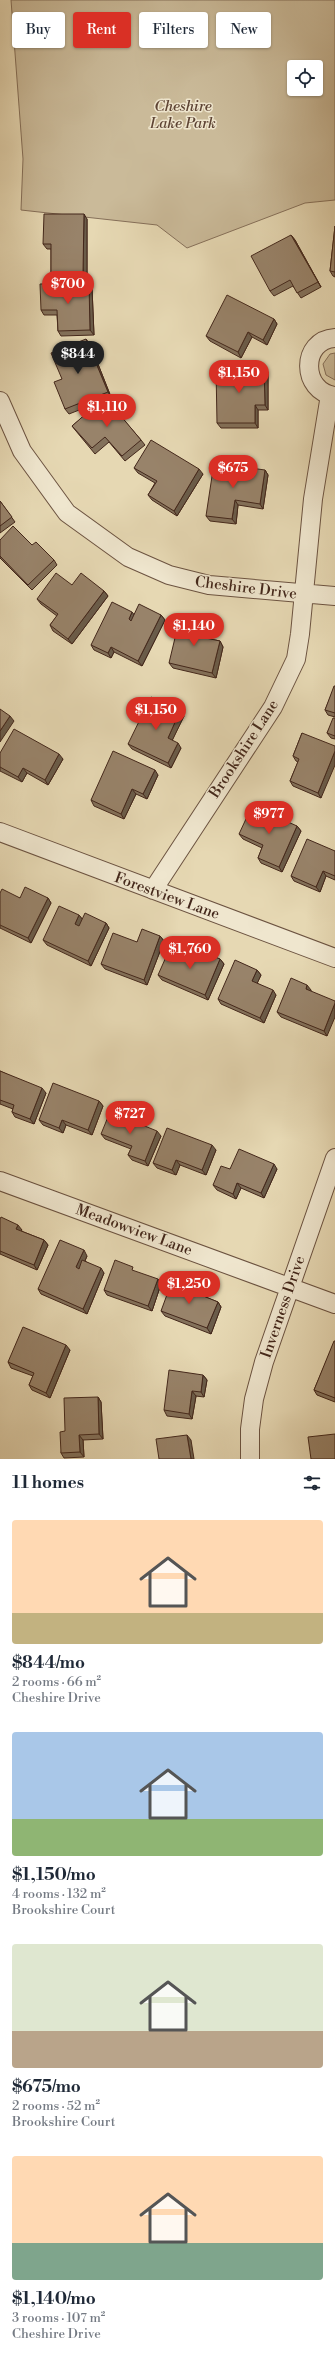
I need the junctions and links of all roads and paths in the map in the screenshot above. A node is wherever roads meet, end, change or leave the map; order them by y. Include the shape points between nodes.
1 (335, 338) edge
2 (332, 395) edge
3 (0, 401) edge
4 (304, 595) junction
5 (335, 596) edge
6 (0, 832) edge
7 (153, 890) junction
8 (335, 958) edge
9 (335, 1158) edge
10 (0, 1181) edge
11 (290, 1287) junction
12 (335, 1304) edge
13 (250, 1459) edge

1 - 2 street via 322,342 315,349 308,366 314,384
2 - 4 street, Brookshire Lane via 313,499
3 - 4 street, Cheshire Drive via 10,429 22,451 67,513 113,547 150,567 190,581
4 - 5 street, Cheshire Drive
4 - 7 street, Brookshire Lane via 296,659 273,707
6 - 7 street, Forestview Lane
7 - 8 street, Forestview Lane
9 - 11 street, Inverness Drive
10 - 11 street, Meadowview Lane
11 - 12 street, Meadowview Lane
11 - 13 street, Inverness Drive via 254,1398

